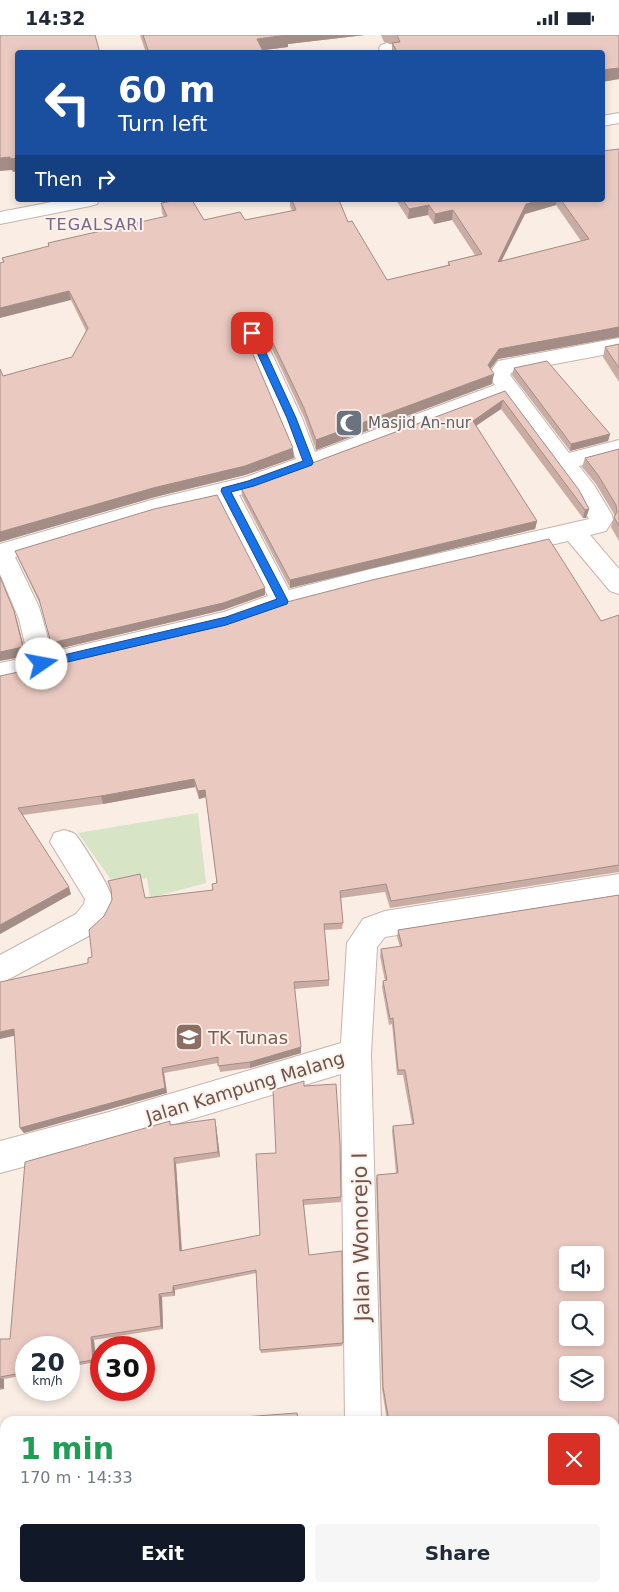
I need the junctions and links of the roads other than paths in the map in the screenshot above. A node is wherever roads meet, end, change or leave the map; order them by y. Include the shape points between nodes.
1 (619, 118) edge
2 (605, 120) edge
3 (80, 202) edge
4 (0, 218) edge
5 (252, 333) dead end
6 (619, 345) edge
7 (508, 388) junction
8 (619, 448) edge
9 (308, 462) junction
10 (563, 462) junction
11 (226, 491) junction
12 (573, 531) junction
13 (0, 553) edge
14 (619, 585) edge
15 (283, 601) junction
16 (42, 664) junction
17 (0, 673) edge
18 (64, 842) dead end
19 (619, 887) edge
20 (0, 970) edge
21 (356, 1054) junction
22 (0, 1157) edge
23 (363, 1416) edge

1 - 2 street
3 - 4 street
5 - 9 street via 292,418
6 - 7 street via 505,365 499,375
7 - 9 street
7 - 10 street
8 - 10 street
9 - 11 street
10 - 12 street via 586,491 601,520 598,525
11 - 13 street via 155,507
11 - 15 street
12 - 14 street
12 - 15 street via 504,545
13 - 16 street via 30,611
15 - 16 street via 226,621
16 - 17 street
18 - 20 street via 98,895 99,905 86,923
19 - 21 street, Jalan Kampung Malang via 373,928 362,943
21 - 22 street, Jalan Kampung Malang
21 - 23 street, Jalan Wonorejo I

